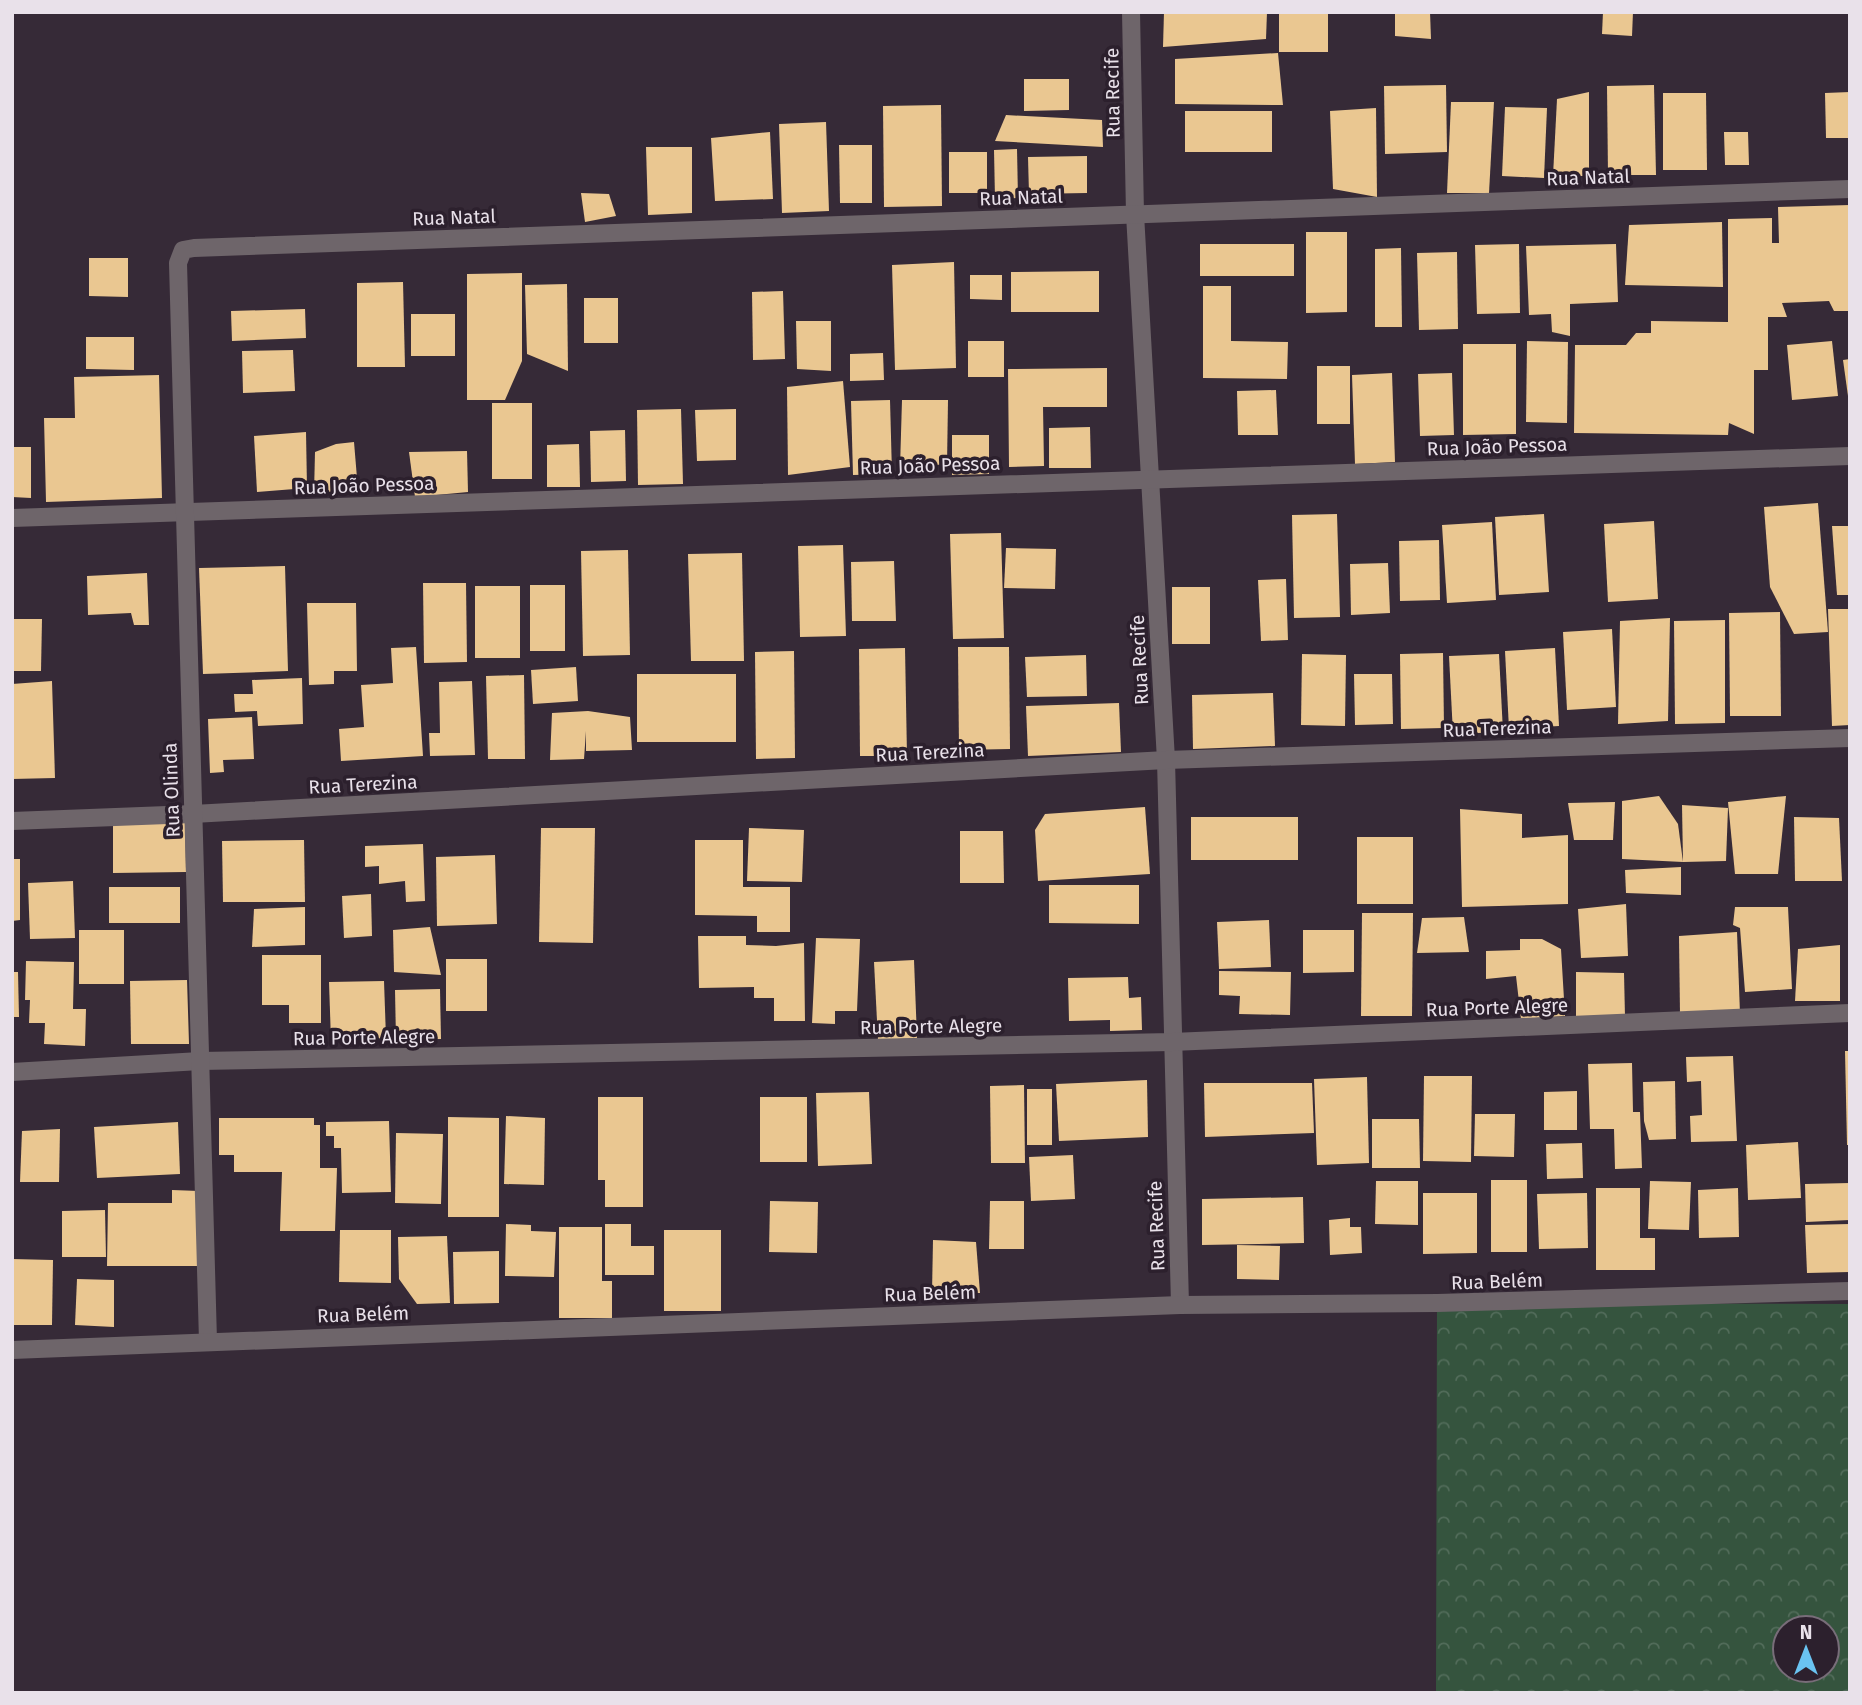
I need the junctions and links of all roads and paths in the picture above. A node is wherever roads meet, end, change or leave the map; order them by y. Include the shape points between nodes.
1 (1131, 12) edge
2 (1850, 189) edge
3 (1135, 214) junction
4 (194, 247) joint
5 (1850, 456) edge
6 (1149, 479) junction
7 (185, 512) junction
8 (12, 518) edge
9 (1850, 738) edge
10 (1166, 760) junction
11 (193, 814) junction
12 (12, 821) edge
13 (1850, 1013) edge
14 (1172, 1042) junction
15 (200, 1061) junction
16 (12, 1072) edge
17 (1850, 1291) edge
18 (1180, 1305) junction
19 (208, 1341) junction
20 (12, 1350) edge

1 - 3 street, Rua Recife
2 - 3 street, Rua Natal
3 - 4 street, Rua Natal
3 - 6 street, Rua Recife
4 - 7 street, Rua Olinda via 183,250 178,263
5 - 6 street, Rua João Pessoa
6 - 7 street, Rua João Pessoa
6 - 10 street, Rua Recife
7 - 8 street, Rua João Pessoa
7 - 11 street, Rua Olinda
9 - 10 street, Rua Terezina
10 - 11 street, Rua Terezina
10 - 14 street, Rua Recife
11 - 12 street, Rua Terezina
11 - 15 street, Rua Olinda
13 - 14 street, Rua Porte Alegre
14 - 15 street, Rua Porte Alegre
14 - 18 street, Rua Recife
15 - 16 street, Rua Porte Alegre
15 - 19 street, Rua Olinda
17 - 18 street, Rua Belém via 1437,1304
18 - 19 street, Rua Belém
19 - 20 street, Rua Belém

